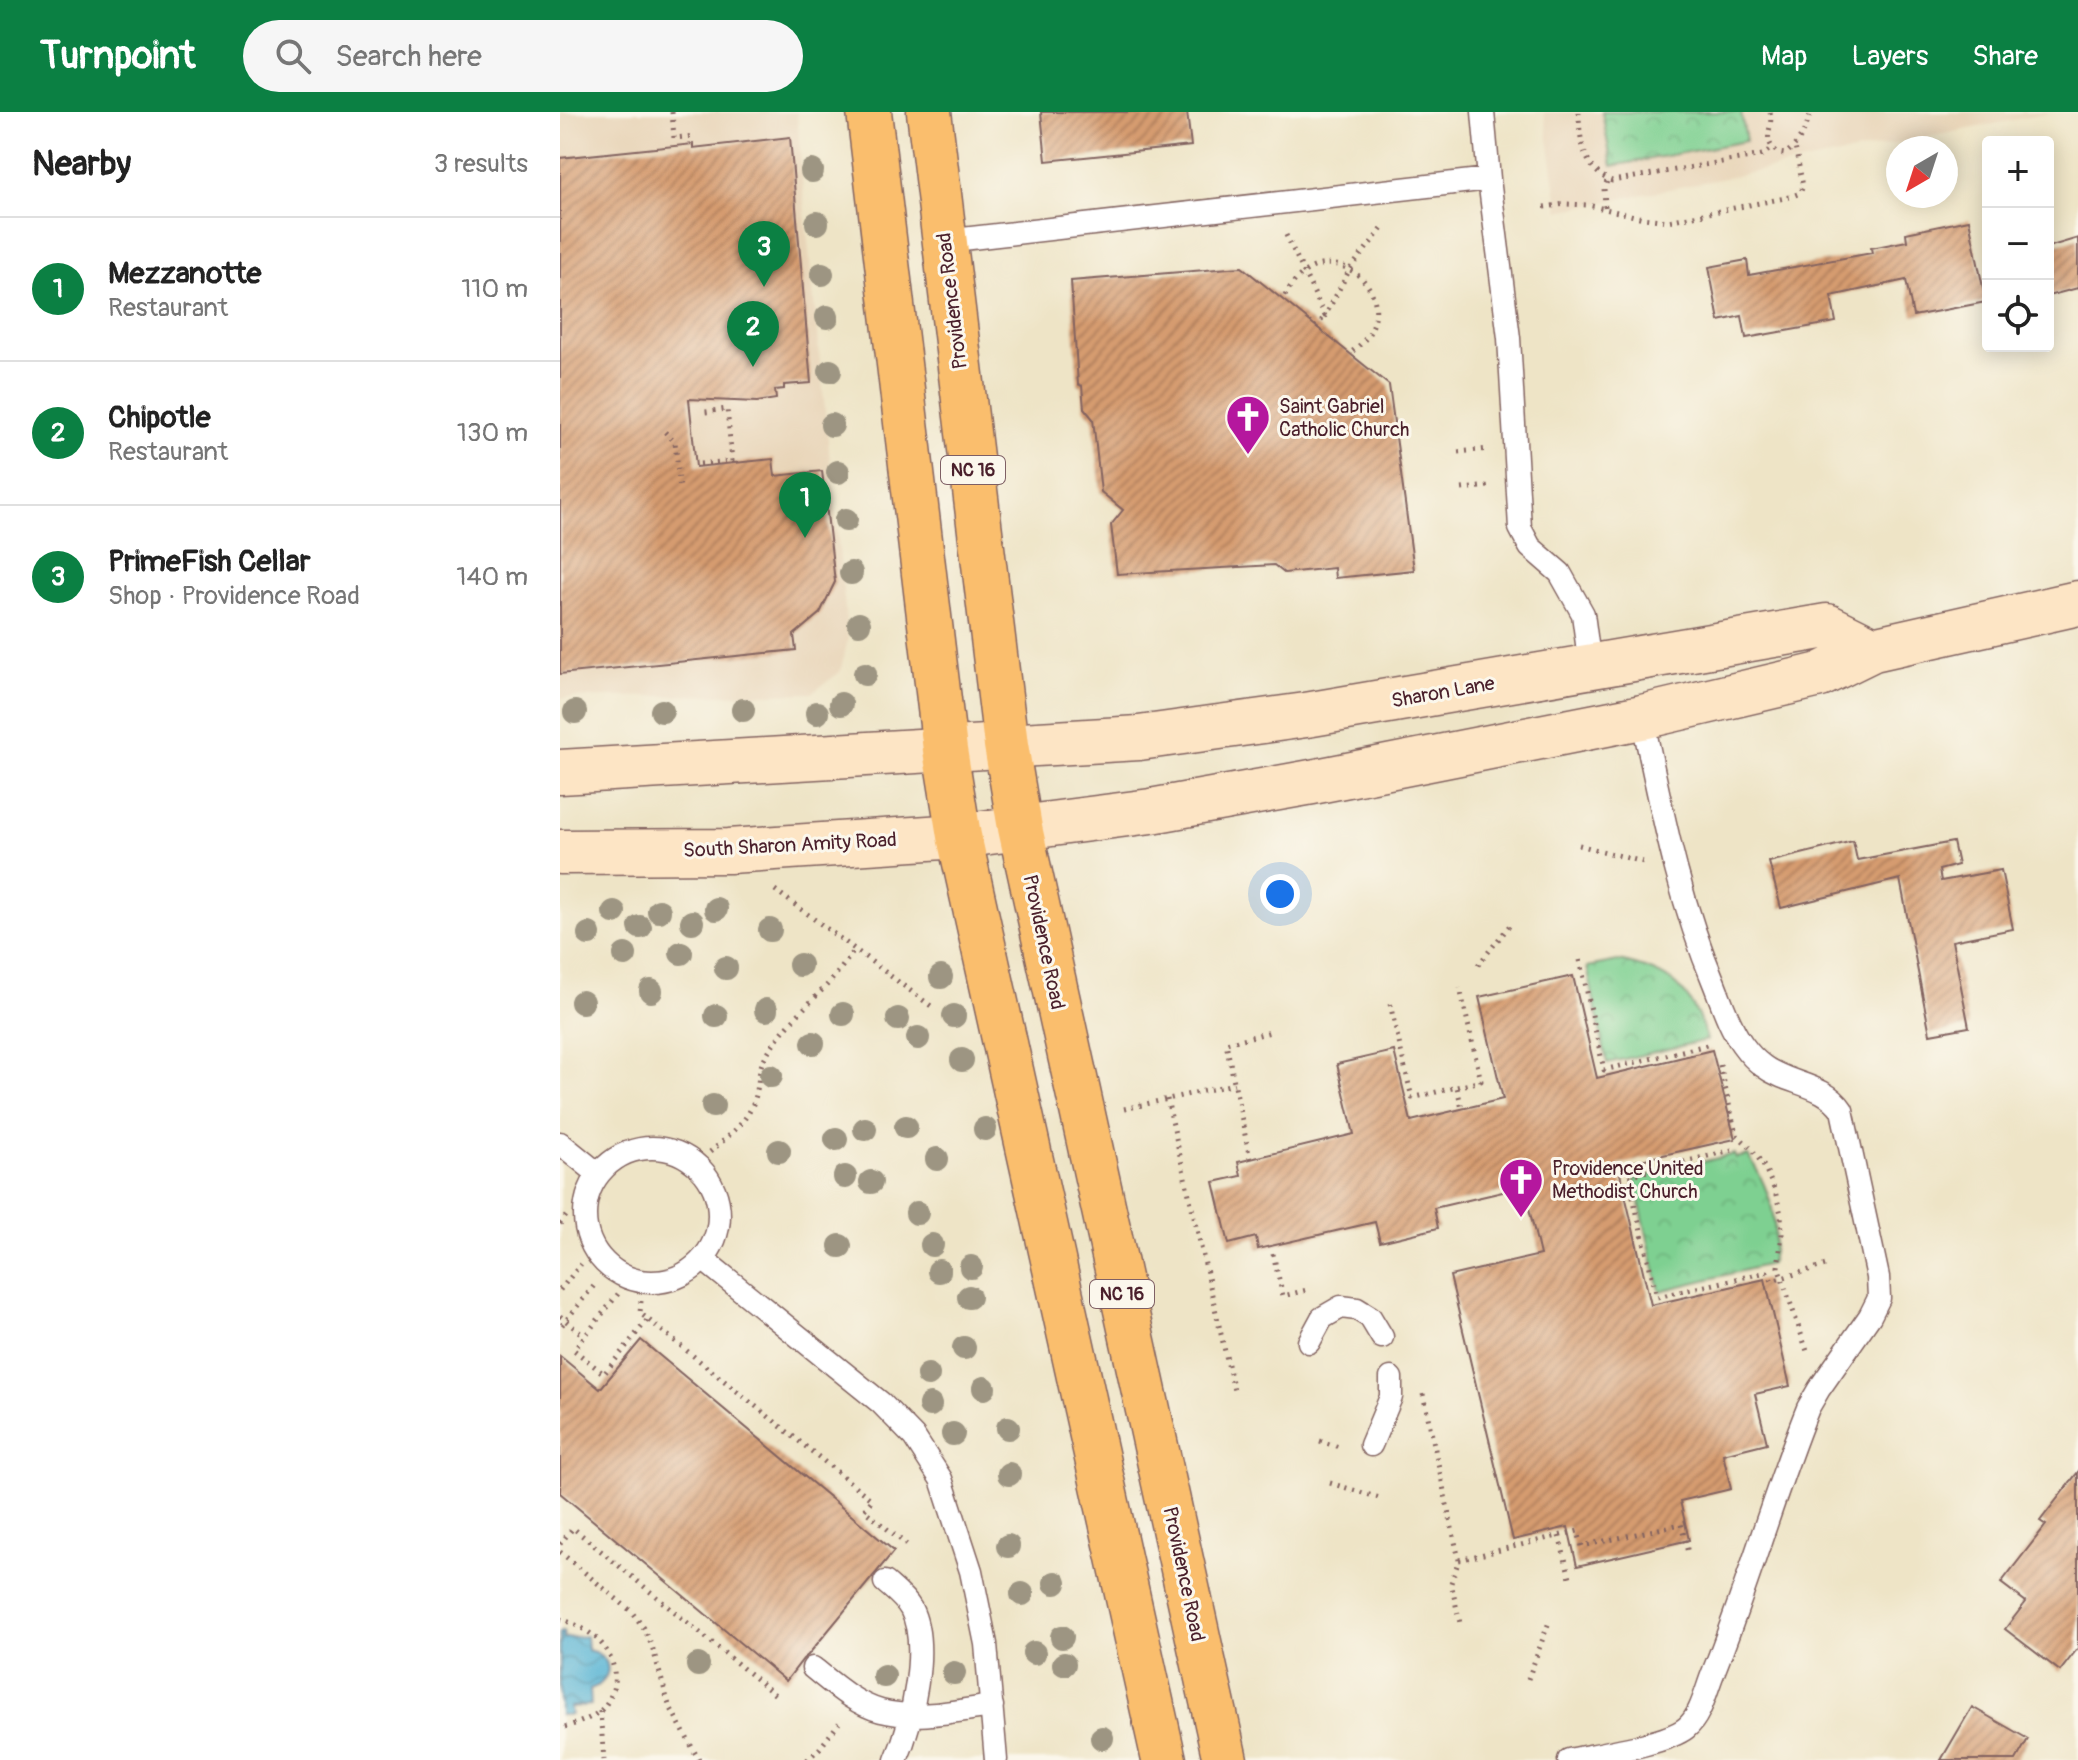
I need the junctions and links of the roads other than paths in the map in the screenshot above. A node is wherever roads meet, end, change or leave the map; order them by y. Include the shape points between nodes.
1 (869, 112) edge
2 (929, 112) edge
3 (1483, 112) edge
4 (1489, 179) junction
5 (945, 241) junction
6 (2078, 603) edge
7 (1873, 649) junction
8 (1590, 666) junction
9 (1642, 717) junction
10 (1006, 745) junction
11 (945, 750) junction
12 (560, 772) edge
13 (1020, 828) junction
14 (959, 836) junction
15 (560, 852) edge
16 (560, 1143) edge
17 (597, 1173) junction
18 (704, 1260) junction
19 (1382, 1337) dead end
20 (1309, 1342) dead end
21 (1391, 1378) dead end
22 (1371, 1445) dead end
23 (885, 1582) dead end
24 (813, 1668) dead end
25 (992, 1706) junction
26 (911, 1714) junction
27 (896, 1760) edge
28 (996, 1760) edge
29 (1164, 1760) edge
30 (1225, 1760) edge
31 (1569, 1760) edge

1 - 11 main road, NC 16
2 - 5 main road, Providence Road / NC 16
3 - 4 lane
4 - 5 lane
4 - 8 lane via 1509,338 1520,528 1530,547 1560,573 1583,614
5 - 10 main road, Providence Road / NC 16
6 - 7 main road
7 - 8 main road, Sharon Lane via 1827,626
7 - 9 main road via 1820,675
8 - 10 main road, Sharon Lane via 1154,736
9 - 13 main road via 1151,811
9 - 31 lane via 1675,871 1705,961 1742,1044 1763,1066 1826,1093 1842,1110 1879,1298 1808,1408 1724,1646 1689,1726 1656,1741
10 - 11 main road
10 - 13 main road, Providence Road / NC 16
11 - 12 main road
11 - 14 main road, NC 16
13 - 14 main road, South Sharon Amity Road
13 - 30 main road, Providence Road / NC 16
14 - 15 main road, South Sharon Amity Road via 729,851
14 - 29 main road, NC 16
16 - 17 lane
17 - 18 lane via 587,1195 584,1223 604,1263 622,1276 666,1282
17 - 18 lane via 629,1152 651,1147 693,1161 708,1176 720,1219
18 - 25 lane via 881,1403 914,1437 941,1479 971,1571
19 - 20 lane via 1370,1317 1341,1307 1322,1318
21 - 22 lane via 1391,1397
23 - 26 lane via 905,1600 917,1625 920,1644
24 - 26 lane via 856,1700 880,1711
25 - 26 lane
25 - 28 lane
26 - 27 lane

